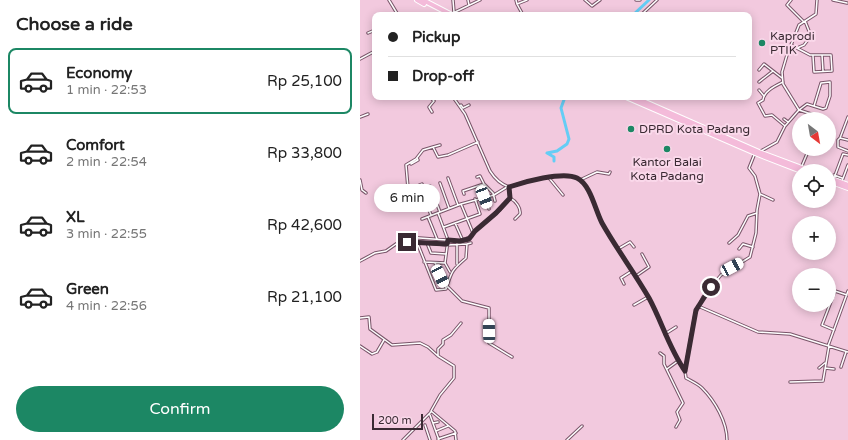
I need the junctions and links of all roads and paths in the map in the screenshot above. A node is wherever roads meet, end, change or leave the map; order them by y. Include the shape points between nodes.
1 (389, 0) edge
2 (417, 0) edge
3 (423, 0) edge
4 (453, 0) edge
5 (468, 0) edge
6 (480, 0) edge
7 (516, 0) edge
8 (527, 0) edge
9 (585, 0) edge
10 (600, 0) edge
11 (636, 0) edge
12 (640, 0) edge
13 (657, 0) edge
14 (791, 0) edge
15 (816, 0) edge
16 (834, 0) edge
17 (847, 3) edge
18 (518, 4) junction
19 (469, 5) junction
20 (395, 12) edge
21 (439, 12) edge
22 (449, 12) edge
23 (453, 12) edge
24 (457, 12) edge
25 (522, 12) edge
26 (644, 12) edge
27 (804, 22) junction
28 (372, 31) edge
29 (368, 33) dead end
30 (790, 45) junction
31 (797, 48) junction
32 (372, 53) edge
33 (822, 55) junction
34 (813, 56) junction
35 (360, 59) edge
36 (759, 70) dead end
37 (773, 71) junction
38 (823, 71) junction
39 (782, 78) junction
40 (759, 82) dead end
41 (783, 82) junction
42 (759, 90) dead end
43 (764, 96) junction
44 (433, 100) edge
45 (455, 100) edge
46 (633, 100) edge
47 (641, 100) edge
48 (795, 102) junction
49 (792, 103) dead end
50 (469, 105) dead end
51 (460, 106) junction
52 (814, 106) junction
53 (799, 110) junction
54 (432, 112) dead end
55 (804, 112) edge
56 (368, 114) dead end
57 (360, 117) edge
58 (848, 117) edge
59 (784, 119) dead end
60 (788, 122) junction
61 (785, 126) junction
62 (844, 129) junction
63 (848, 130) edge
64 (840, 138) junction
65 (848, 140) edge
66 (478, 142) junction
67 (740, 145) junction
68 (440, 146) dead end
69 (433, 147) junction
70 (848, 151) edge
71 (757, 153) junction
72 (848, 155) edge
73 (418, 158) junction
74 (411, 164) dead end
75 (792, 166) edge
76 (848, 166) edge
77 (836, 169) edge
78 (610, 172) dead end
79 (409, 173) dead end
80 (406, 174) junction
81 (477, 176) dead end
82 (448, 178) dead end
83 (549, 178) junction
84 (836, 179) edge
85 (360, 180) edge
86 (580, 180) junction
87 (842, 180) junction
88 (836, 181) edge
89 (440, 183) dead end
90 (512, 183) dead end
91 (422, 184) dead end
92 (484, 184) junction
93 (430, 186) dead end
94 (514, 186) junction
95 (508, 187) junction
96 (848, 187) edge
97 (422, 192) dead end
98 (366, 193) dead end
99 (464, 194) dead end
100 (760, 194) junction
101 (494, 195) junction
102 (563, 195) dead end
103 (484, 197) junction
104 (510, 198) junction
105 (475, 199) junction
106 (773, 200) dead end
107 (495, 201) dead end
108 (461, 204) junction
109 (458, 205) junction
110 (449, 208) junction
111 (489, 209) dead end
112 (439, 212) junction
113 (757, 213) junction
114 (431, 215) junction
115 (428, 217) junction
116 (467, 218) junction
117 (422, 219) dead end
118 (515, 219) dead end
119 (455, 223) junction
120 (444, 227) junction
121 (473, 233) junction
122 (437, 239) junction
123 (463, 240) junction
124 (417, 242) junction
125 (447, 242) junction
126 (427, 243) junction
127 (729, 243) dead end
128 (457, 244) junction
129 (467, 244) junction
130 (471, 244) dead end
131 (753, 246) junction
132 (634, 247) dead end
133 (618, 249) junction
134 (738, 249) dead end
135 (399, 251) dead end
136 (446, 254) junction
137 (642, 254) dead end
138 (360, 261) edge
139 (424, 262) junction
140 (435, 263) junction
141 (445, 264) junction
142 (457, 264) junction
143 (632, 271) junction
144 (450, 272) junction
145 (636, 276) junction
146 (624, 284) dead end
147 (446, 287) junction
148 (836, 291) edge
149 (848, 291) edge
150 (847, 295) junction
151 (648, 297) junction
152 (634, 305) dead end
153 (698, 306) junction
154 (826, 312) edge
155 (360, 318) edge
156 (461, 323) dead end
157 (676, 328) dead end
158 (834, 330) junction
159 (665, 334) junction
160 (384, 340) junction
161 (360, 346) edge
162 (829, 346) junction
163 (847, 352) edge
164 (660, 353) dead end
165 (438, 356) junction
166 (512, 357) dead end
167 (678, 361) junction
168 (825, 363) junction
169 (842, 367) dead end
170 (819, 368) dead end
171 (824, 368) junction
172 (667, 369) junction
173 (834, 369) dead end
174 (685, 371) junction
175 (790, 382) dead end
176 (431, 412) junction
177 (430, 415) dead end
178 (438, 422) dead end
179 (433, 423) junction
180 (425, 425) dead end
181 (448, 426) junction
182 (582, 426) dead end
183 (676, 427) dead end
184 (436, 431) junction
185 (456, 433) junction
186 (403, 440) edge
187 (430, 440) edge
188 (439, 440) edge
189 (456, 440) edge
190 (567, 440) edge
191 (727, 440) edge

1 - 20 street
2 - 21 highway
3 - 22 highway
4 - 23 street
5 - 19 street
6 - 19 street
7 - 18 street
8 - 18 street
9 - 10 street via 592,6
11 - 12 street
13 - 26 street
14 - 27 street via 787,5
15 - 27 street via 816,14
16 - 17 street
18 - 25 street
19 - 24 street
27 - 30 street via 799,26
27 - 31 street via 811,36 804,45
28 - 29 street
30 - 31 street
30 - 39 street
31 - 34 street
32 - 35 street
33 - 34 street
33 - 38 street
33 - 38 street via 831,56 832,70
34 - 38 street via 814,72
36 - 37 street via 764,64
37 - 39 street
37 - 40 street
39 - 41 street
41 - 43 street
41 - 48 street
42 - 43 street
43 - 61 street via 764,100 758,103 764,115 772,115
44 - 54 street via 429,107
45 - 51 street
46 - 67 highway
47 - 67 highway
48 - 49 street
48 - 53 street
50 - 51 street via 463,108
51 - 66 street
52 - 52 street via 826,108 830,96 830,82 821,83
52 - 53 street via 807,104
53 - 55 street
53 - 60 street
56 - 57 street
58 - 62 street
59 - 60 street
60 - 61 street
61 - 71 street via 777,142
62 - 63 street
62 - 64 street
64 - 65 street
64 - 70 street via 838,147
66 - 69 street via 438,157
66 - 95 street via 493,176
67 - 71 highway
68 - 69 street
69 - 73 street via 423,150
71 - 75 highway
71 - 100 street via 749,168 755,176
72 - 77 street via 843,154
73 - 74 street
73 - 80 street via 406,165
76 - 87 street
78 - 86 street via 597,172
79 - 80 street
80 - 91 street via 409,188
81 - 92 street via 480,176
82 - 109 street
83 - 86 street via 566,176
83 - 94 street
83 - 102 street
84 - 87 highway
85 - 98 street via 361,188
86 - 133 street
87 - 96 highway
88 - 96 highway
89 - 110 street
90 - 94 street
92 - 99 street via 462,189
92 - 101 street
93 - 112 street
94 - 95 street
95 - 101 street
95 - 104 street
97 - 114 street
100 - 106 street
100 - 113 street
101 - 103 street
101 - 107 street
103 - 105 street
103 - 111 street
104 - 118 street via 520,211
104 - 121 street
105 - 108 street
105 - 116 street via 480,214
108 - 109 street
108 - 116 street
109 - 110 street
110 - 112 street
112 - 114 street
112 - 120 street
113 - 127 street via 748,216 738,235
113 - 131 street
114 - 115 street
115 - 117 street
115 - 122 street
116 - 119 street
116 - 121 street
119 - 120 street
119 - 123 street
120 - 125 street
121 - 123 street via 470,238
122 - 125 street
122 - 138 street via 406,237 386,251 375,253
123 - 125 street
124 - 126 street
124 - 135 street via 408,242 400,246
124 - 139 street
125 - 126 street
125 - 128 street
125 - 136 street
126 - 136 street via 431,253
128 - 129 street
128 - 142 street
129 - 130 street
129 - 142 street via 466,258
131 - 134 street via 743,244
131 - 153 street via 748,259 720,275
132 - 133 street via 630,242
133 - 143 street
136 - 141 street
137 - 145 street via 649,267
139 - 140 street
139 - 147 street via 436,290
140 - 141 street
140 - 147 street
141 - 144 street
142 - 144 street
143 - 145 street
143 - 146 street via 621,278
144 - 147 street
145 - 151 street
147 - 166 street via 462,300 489,308 489,343
148 - 150 street
149 - 150 street
150 - 158 street
151 - 152 street
151 - 159 street
153 - 162 street via 758,332 790,334
153 - 174 street
154 - 158 street via 822,325
155 - 160 street via 368,317 370,329
156 - 165 street via 443,340 444,344 438,349
157 - 159 street
158 - 162 street
159 - 167 street
160 - 161 street via 372,354
160 - 165 street via 398,346 420,343
162 - 163 street
162 - 168 street
163 - 169 street
164 - 172 street via 664,356
165 - 176 street via 454,366 455,374
167 - 172 street
167 - 174 street
168 - 170 street
168 - 171 street
171 - 173 street
171 - 175 street via 822,381
172 - 183 street via 682,403 677,412 680,421
174 - 191 street via 686,378 703,389 716,408 727,429
176 - 181 street
176 - 186 street
177 - 179 street
178 - 179 street
179 - 184 street
180 - 187 street
181 - 184 street
181 - 185 street
182 - 190 street
184 - 188 street
185 - 188 street
185 - 189 street

